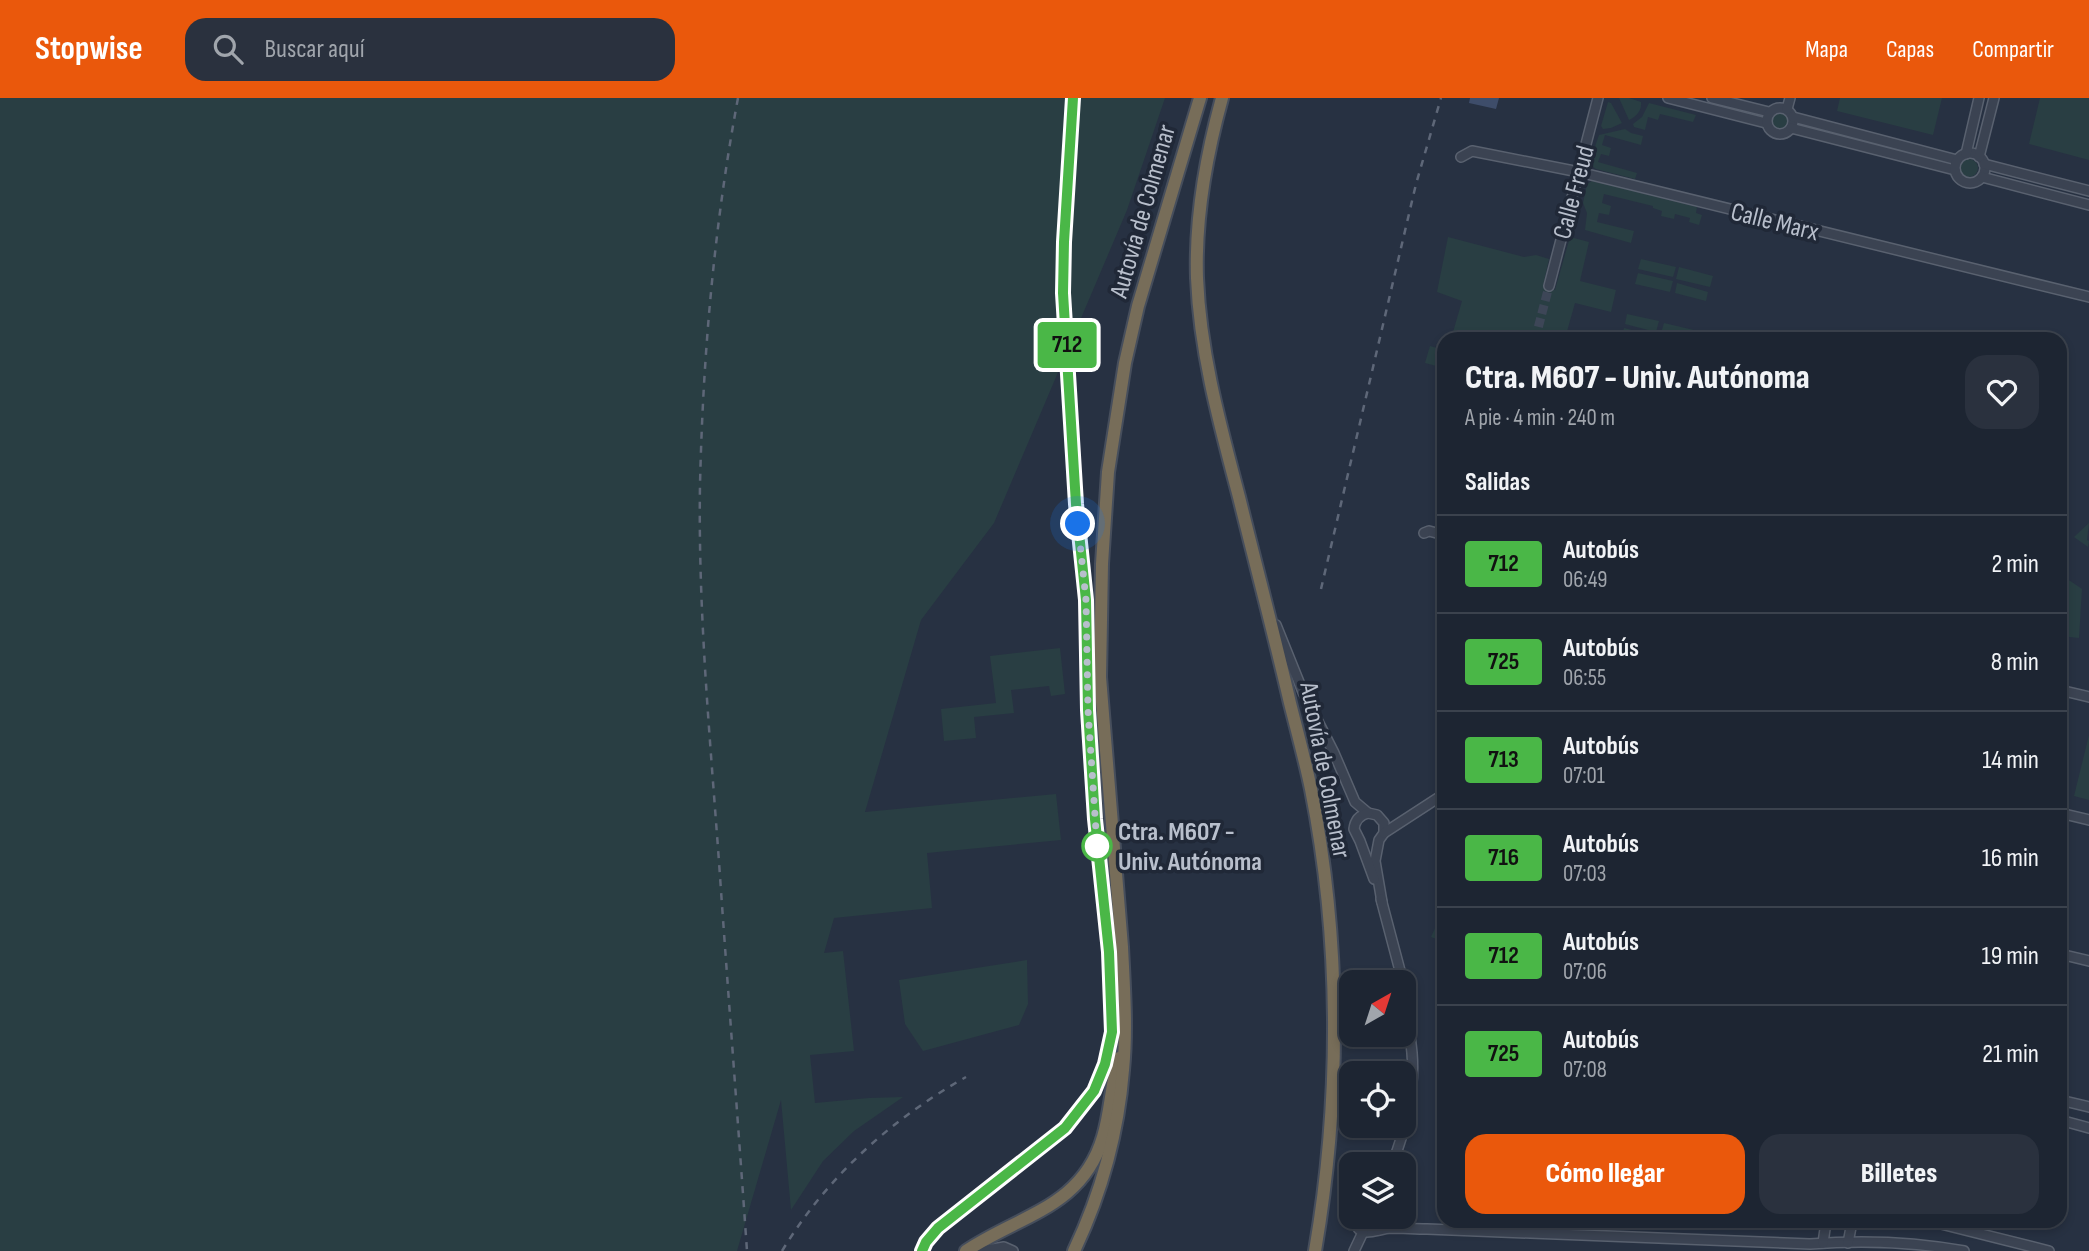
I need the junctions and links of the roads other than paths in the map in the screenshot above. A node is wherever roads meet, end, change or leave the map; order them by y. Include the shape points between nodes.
1 (1073, 98) edge
2 (1200, 98) edge
3 (1222, 98) edge
4 (1598, 98) edge
5 (1668, 98) edge
6 (1712, 98) edge
7 (1790, 98) edge
8 (1979, 98) edge
9 (1994, 98) edge
10 (1775, 106) edge
11 (1790, 113) junction
12 (1766, 123) junction
13 (1791, 128) junction
14 (1966, 154) junction
15 (1461, 157) dead end
16 (1982, 161) junction
17 (1956, 165) junction
18 (1578, 172) junction
19 (1982, 177) junction
20 (2089, 191) edge
21 (2089, 205) edge
22 (1549, 286) tunnel mouth
23 (2089, 297) edge
24 (1424, 533) dead end
25 (1437, 533) edge
26 (1266, 604) junction
27 (2067, 687) edge
28 (2067, 692) edge
29 (2089, 692) edge
30 (2089, 697) edge
31 (1437, 798) edge
32 (1368, 813) junction
33 (2067, 815) edge
34 (1381, 818) junction
35 (1405, 819) junction
36 (2089, 820) edge
37 (1382, 837) junction
38 (1360, 841) junction
39 (1382, 902) junction
40 (2067, 956) edge
41 (2089, 961) edge
42 (1400, 970) edge
43 (1124, 1044) junction
44 (1411, 1047) edge
45 (2067, 1102) edge
46 (2089, 1107) edge
47 (2067, 1122) edge
48 (2089, 1128) edge
49 (1396, 1152) edge
50 (1825, 1228) edge
51 (1851, 1228) edge
52 (1957, 1228) edge
53 (1359, 1229) edge
54 (1379, 1229) edge
55 (1391, 1229) edge
56 (1416, 1229) edge
57 (1376, 1231) junction
58 (1363, 1232) junction
59 (1848, 1242) junction
60 (1823, 1243) junction
61 (922, 1251) edge
62 (966, 1251) edge
63 (982, 1251) edge
64 (1013, 1251) edge
65 (1074, 1251) edge
66 (1315, 1251) edge
67 (1354, 1251) edge
68 (1964, 1251) edge
69 (2049, 1251) edge

1 - 61 street via 1063,293 1112,1032 1105,1064 1081,1110 1065,1128 938,1228
2 - 43 highway, Autovía de Colmenar via 1138,306 1108,472 1100,677 1122,947
3 - 26 highway, Autovía de Colmenar via 1200,202 1197,276 1203,346
4 - 18 street, Calle Freud
5 - 12 street
6 - 10 street
7 - 11 street
8 - 14 street
9 - 16 street
10 - 11 street
10 - 12 street
11 - 13 street
11 - 17 street
12 - 13 street via 1778,134
13 - 17 street
14 - 16 street
14 - 17 street
15 - 18 street, Calle Marx via 1472,151
16 - 19 street
16 - 20 street
17 - 19 street via 1959,179 1968,183
18 - 22 street, Calle Freud
18 - 23 street, Calle Marx
19 - 21 street
24 - 25 street
26 - 32 street via 1355,802
26 - 66 highway, Autovía de Colmenar via 1311,789 1328,902 1333,1094
27 - 29 street
28 - 30 street
31 - 35 street
32 - 34 street
32 - 38 street via 1354,824
33 - 36 street
34 - 35 street
34 - 37 street
35 - 37 street
37 - 38 street via 1370,844
37 - 39 street via 1375,861
38 - 39 street
39 - 42 street
40 - 41 street
43 - 62 highway via 1103,1136 1094,1159 1075,1185 1046,1208
43 - 65 highway, Autovía de Colmenar via 1119,1107 1105,1172
44 - 49 street via 1411,1089
45 - 46 street
47 - 48 street
50 - 60 street
51 - 59 street
52 - 69 street
53 - 58 street
54 - 57 street
55 - 57 street
56 - 60 street
57 - 58 street
58 - 67 street
59 - 60 street
59 - 68 street
63 - 64 street via 995,1247

